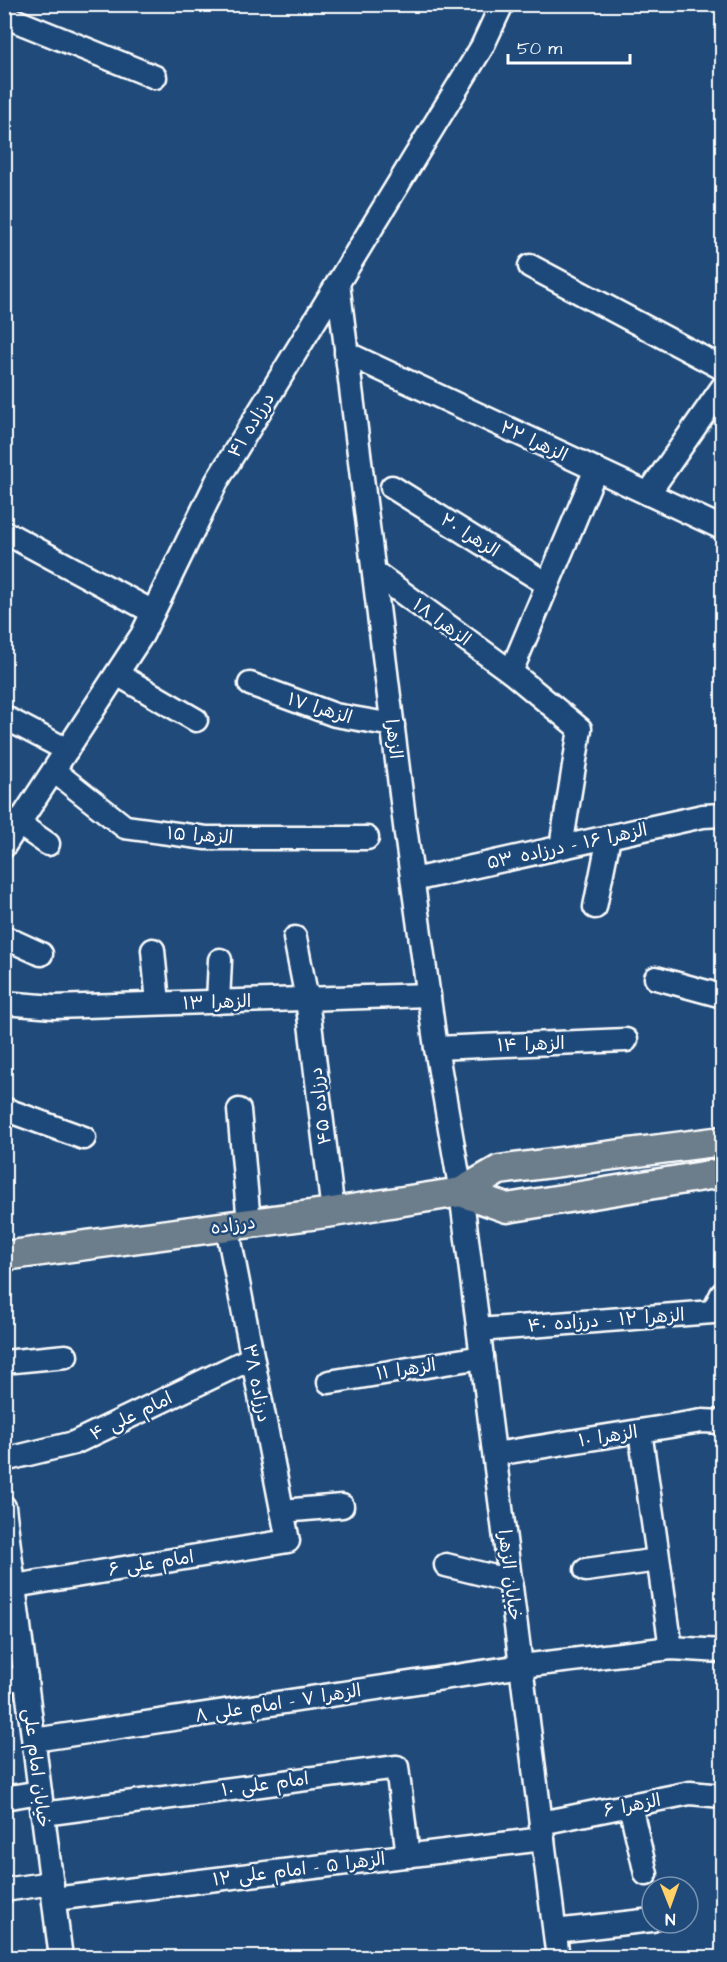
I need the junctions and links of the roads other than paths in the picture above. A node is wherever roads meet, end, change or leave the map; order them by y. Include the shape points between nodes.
1 (502, 4) edge
2 (4, 16) edge
3 (155, 76) dead end
4 (530, 266) dead end
5 (338, 283) junction
6 (346, 353) junction
7 (723, 368) edge
8 (723, 388) edge
9 (596, 469) junction
10 (392, 487) dead end
11 (648, 494) junction
12 (723, 528) edge
13 (10, 535) dead end
14 (374, 572) junction
15 (547, 584) junction
16 (153, 612) junction
17 (511, 672) junction
18 (117, 674) junction
19 (250, 684) dead end
20 (4, 717) edge
21 (196, 720) dead end
22 (393, 725) junction
23 (67, 750) junction
24 (54, 771) junction
25 (723, 815) edge
26 (12, 820) edge
27 (609, 837) junction
28 (367, 838) dead end
29 (48, 844) dead end
30 (4, 846) edge
31 (561, 847) junction
32 (413, 880) junction
33 (595, 907) dead end
34 (4, 937) edge
35 (295, 938) dead end
36 (153, 950) dead end
37 (42, 954) dead end
38 (220, 960) dead end
39 (656, 978) dead end
40 (429, 995) junction
41 (723, 996) edge
42 (307, 999) junction
43 (4, 1002) edge
44 (218, 1002) junction
45 (158, 1003) junction
46 (626, 1040) dead end
47 (436, 1048) junction
48 (4, 1109) edge
49 (239, 1110) dead end
50 (84, 1138) dead end
51 (723, 1141) edge
52 (723, 1173) edge
53 (461, 1192) junction
54 (333, 1212) junction
55 (238, 1225) junction
56 (4, 1256) edge
57 (723, 1294) edge
58 (479, 1330) junction
59 (66, 1356) dead end
60 (482, 1356) junction
61 (252, 1358) junction
62 (4, 1362) edge
63 (329, 1382) dead end
64 (723, 1422) edge
65 (640, 1431) junction
66 (495, 1454) junction
67 (4, 1460) edge
68 (4, 1506) edge
69 (342, 1506) dead end
70 (282, 1511) junction
71 (288, 1541) joint
72 (658, 1560) junction
73 (446, 1565) dead end
74 (586, 1570) dead end
75 (511, 1581) junction
76 (14, 1586) junction
77 (671, 1648) junction
78 (723, 1651) edge
79 (522, 1666) junction
80 (15, 1679) edge
81 (34, 1740) junction
82 (723, 1796) edge
83 (4, 1798) edge
84 (42, 1803) junction
85 (630, 1805) junction
86 (542, 1831) junction
87 (408, 1856) junction
88 (646, 1874) dead end
89 (4, 1890) edge
90 (53, 1891) junction
91 (640, 1921) edge
92 (555, 1931) junction
93 (61, 1958) edge
94 (558, 1958) edge

1 - 5 street, درزاده ۴۱ via 482,47
2 - 3 street
4 - 7 street
5 - 6 street, الزهرا
5 - 16 street, درزاده ۴۱ via 217,480
6 - 9 street, الزهرا ۲۲
6 - 14 street, الزهرا
8 - 11 street
9 - 11 street, الزهرا ۲۲
9 - 15 street
10 - 15 street, الزهرا ۲۰
11 - 12 street, الزهرا ۲۲
13 - 16 street
14 - 17 street, الزهرا ۱۸
14 - 22 street, الزهرا
15 - 17 street
16 - 18 street, درزاده ۴۱
17 - 31 street, الزهرا ۱۸ via 580,729
18 - 21 street
18 - 23 street, درزاده ۴۱
19 - 22 street, الزهرا ۱۷ via 335,715
20 - 23 street
22 - 32 street, الزهرا
23 - 24 street, درزاده ۴۱
24 - 26 street, درزاده ۴۱
24 - 28 street, الزهرا ۱۵ via 125,827 206,838
25 - 27 street, الزهرا ۱۶ - درزاده ۵۳
26 - 29 street
26 - 30 street, درزاده ۴۱
27 - 31 street, الزهرا ۱۶ - درزاده ۵۳
27 - 33 street
31 - 32 street, الزهرا ۱۶ - درزاده ۵۳
32 - 40 street, الزهرا
34 - 37 street
35 - 42 street, درزاده ۴۵
36 - 45 street
38 - 44 street
39 - 41 street
40 - 42 street, الزهرا ۱۳
40 - 47 street, الزهرا
42 - 44 street, الزهرا ۱۳
42 - 54 street, درزاده ۴۵
43 - 45 street, الزهرا ۱۳ via 54,1007
44 - 45 street, الزهرا ۱۳
46 - 47 street, الزهرا ۱۴
47 - 53 street, الزهرا
48 - 50 street
49 - 55 street, درزاده ۳۸
51 - 53 main road, درزاده via 499,1170
52 - 53 main road, درزاده via 507,1208
53 - 54 main road, درزاده
53 - 58 street, خیابان الزهرا
54 - 55 main road, درزاده
55 - 56 main road, درزاده
55 - 61 street, درزاده ۳۸
57 - 58 street, الزهرا ۱۲ - درزاده ۴۰ via 713,1312
58 - 60 street, خیابان الزهرا
59 - 62 street
60 - 63 street, الزهرا ۱۱
60 - 66 street, خیابان الزهرا
61 - 67 street, امام علی ۴ via 74,1443
61 - 70 street, درزاده ۳۸
64 - 65 street, الزهرا ۱۰ via 702,1421
65 - 66 street, الزهرا ۱۰
65 - 72 street
66 - 75 street, خیابان الزهرا
68 - 76 street, خیابان امام علی
69 - 70 street
70 - 71 street, درزاده ۳۸
71 - 76 street, امام علی ۶
72 - 74 street
72 - 77 street
73 - 75 street
75 - 79 street, خیابان الزهرا
76 - 80 street, خیابان امام علی
77 - 78 street, الزهرا ۷ - امام علی ۸
77 - 79 street, الزهرا ۷ - امام علی ۸
79 - 81 street, الزهرا ۷ - امام علی ۸
79 - 86 street, خیابان الزهرا
80 - 81 street, خیابان امام علی
81 - 84 street, خیابان امام علی
82 - 85 street, الزهرا ۶ via 690,1793
83 - 84 street
84 - 87 street, امام علی ۱۰ via 397,1767
84 - 90 street, خیابان امام علی
85 - 86 street, الزهرا ۶
85 - 88 street
86 - 87 street, الزهرا ۵ - امام علی ۱۲
86 - 92 street, خیابان الزهرا
87 - 90 street, الزهرا ۵ - امام علی ۱۲
89 - 90 street, الزهرا ۵ - امام علی ۱۲
90 - 93 street, خیابان امام علی
91 - 92 street
92 - 94 street, خیابان الزهرا

